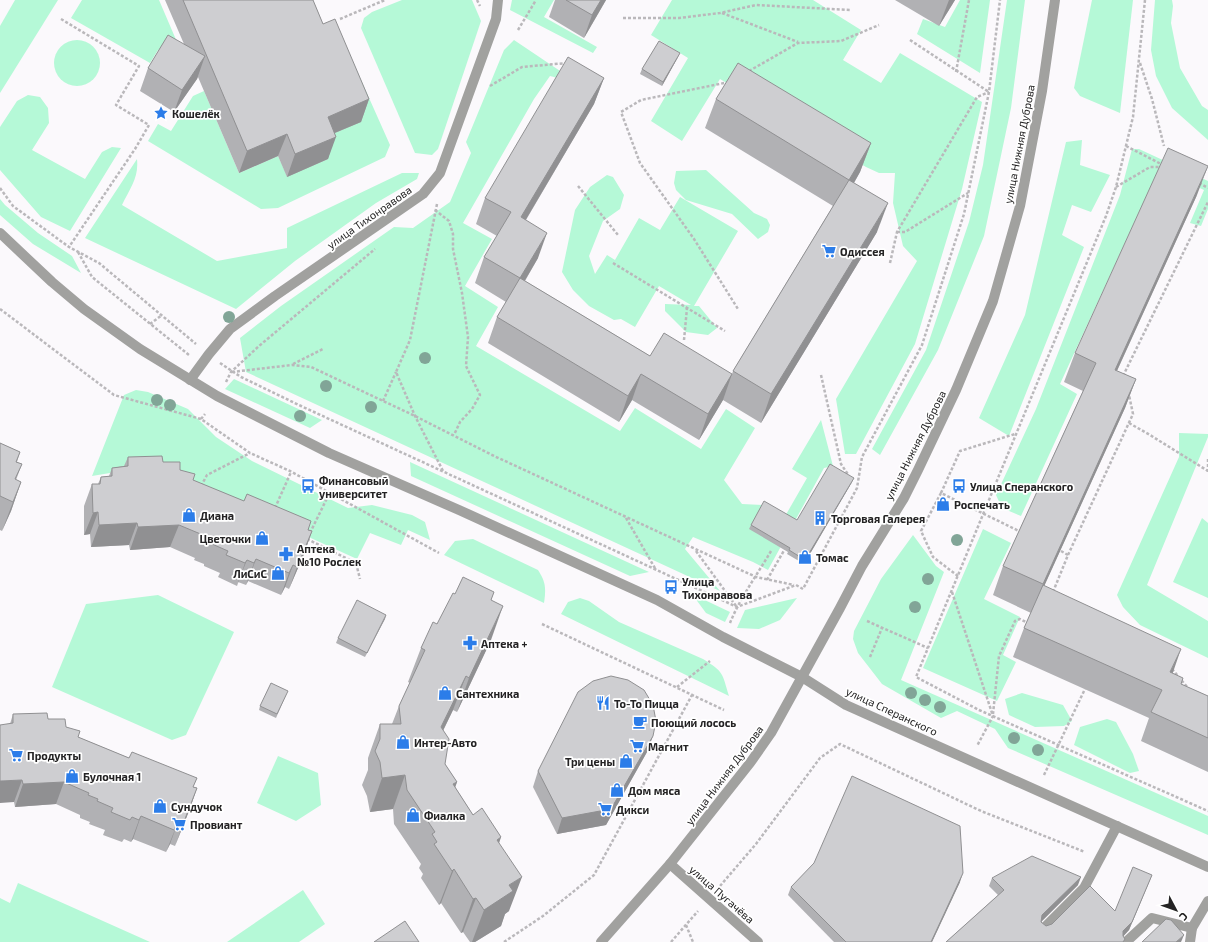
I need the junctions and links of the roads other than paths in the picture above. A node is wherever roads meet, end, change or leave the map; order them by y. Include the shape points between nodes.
1 (498, 0) edge
2 (1055, 0) edge
3 (0, 232) edge
4 (190, 380) junction
5 (802, 677) junction
6 (1117, 826) junction
7 (670, 864) junction
8 (1208, 867) edge
9 (1208, 901) edge
10 (1044, 928) edge
11 (1192, 928) junction
12 (601, 942) edge
13 (758, 942) edge
14 (1126, 942) edge
15 (1190, 942) edge

1 - 4 street, улица Тихонравова via 496,18 440,173 423,194 230,329
2 - 5 street, улица Нижняя Дуброва via 1042,91 1020,206 993,301 956,390 904,498 862,566
3 - 4 street, улица Сперанского via 84,309 140,349
4 - 5 street, улица Сперанского via 329,453 657,600
5 - 6 street, улица Сперанского via 846,705
5 - 7 street, улица Нижняя Дуброва via 750,763
6 - 8 street, улица Сперанского
6 - 10 street via 1084,888
7 - 12 street, улица Нижняя Дуброва
7 - 13 street, улица Пугачёва
9 - 11 street
11 - 14 street via 1152,918
11 - 15 street

